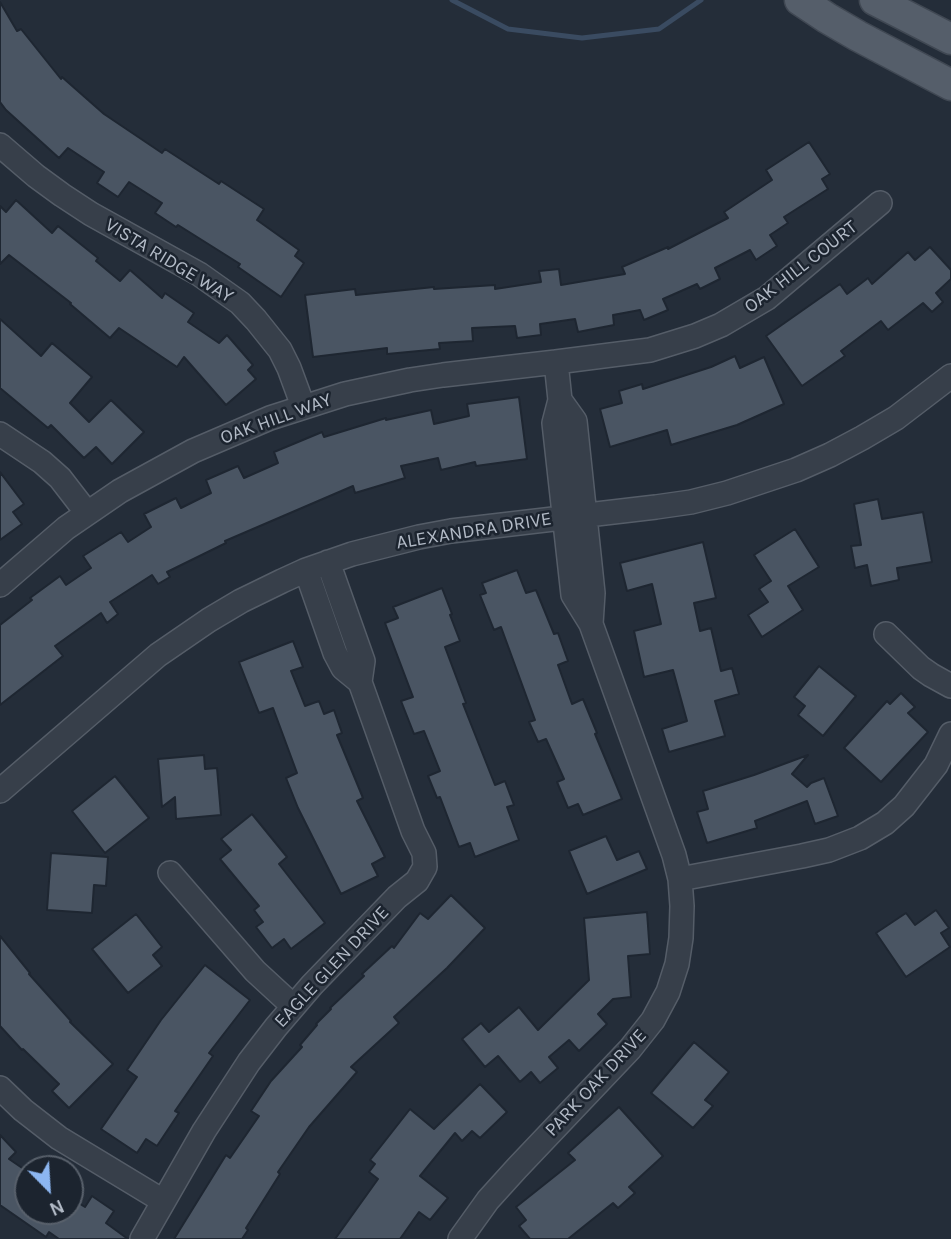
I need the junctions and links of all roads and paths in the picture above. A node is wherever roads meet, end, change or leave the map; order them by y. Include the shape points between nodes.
1 (800, 0) edge
2 (875, 0) edge
3 (951, 38) edge
4 (951, 85) edge
5 (0, 145) edge
6 (880, 203) dead end
7 (556, 362) junction
8 (951, 376) edge
9 (303, 406) junction
10 (0, 434) edge
11 (87, 513) junction
12 (574, 517) junction
13 (317, 566) junction
14 (0, 585) edge
15 (350, 621) junction
16 (327, 629) junction
17 (886, 634) dead end
18 (360, 682) junction
19 (951, 685) edge
20 (951, 734) edge
21 (0, 791) edge
22 (170, 873) dead end
23 (680, 879) junction
24 (293, 1006) junction
25 (0, 1088) edge
26 (163, 1201) junction
27 (142, 1239) edge
28 (460, 1239) edge

1 - 4 main road
2 - 3 main road
5 - 9 street, VISTA RIDGE WAY via 62,195 199,274 240,303 280,350
6 - 7 street, OAK HILL COURT via 767,298 721,325 650,350
7 - 9 street, OAK HILL WAY via 410,380
7 - 12 street via 560,400 554,423 568,455
8 - 12 street, ALEXANDRA DRIVE via 896,418 796,470 691,502
9 - 11 street, OAK HILL WAY via 193,451
10 - 11 street via 42,462
11 - 14 street, OAK HILL WAY
12 - 13 street, ALEXANDRA DRIVE via 419,537
12 - 23 street, PARK OAK DRIVE via 580,568 572,595 591,624
13 - 15 street, EAGLE GLEN DRIVE
13 - 16 street, EAGLE GLEN DRIVE
13 - 21 street, ALEXANDRA DRIVE via 241,601 184,636
15 - 16 street
15 - 18 street, EAGLE GLEN DRIVE via 363,661
16 - 18 street, EAGLE GLEN DRIVE via 344,668
17 - 19 street via 921,668
18 - 24 street, EAGLE GLEN DRIVE via 424,853 425,867
20 - 23 street via 936,765 904,806 860,838 829,850
22 - 24 street via 255,971
23 - 28 street, PARK OAK DRIVE via 677,964 653,1020 495,1192
24 - 26 street, EAGLE GLEN DRIVE via 226,1096
25 - 26 street via 59,1138
26 - 27 street, EAGLE GLEN DRIVE

